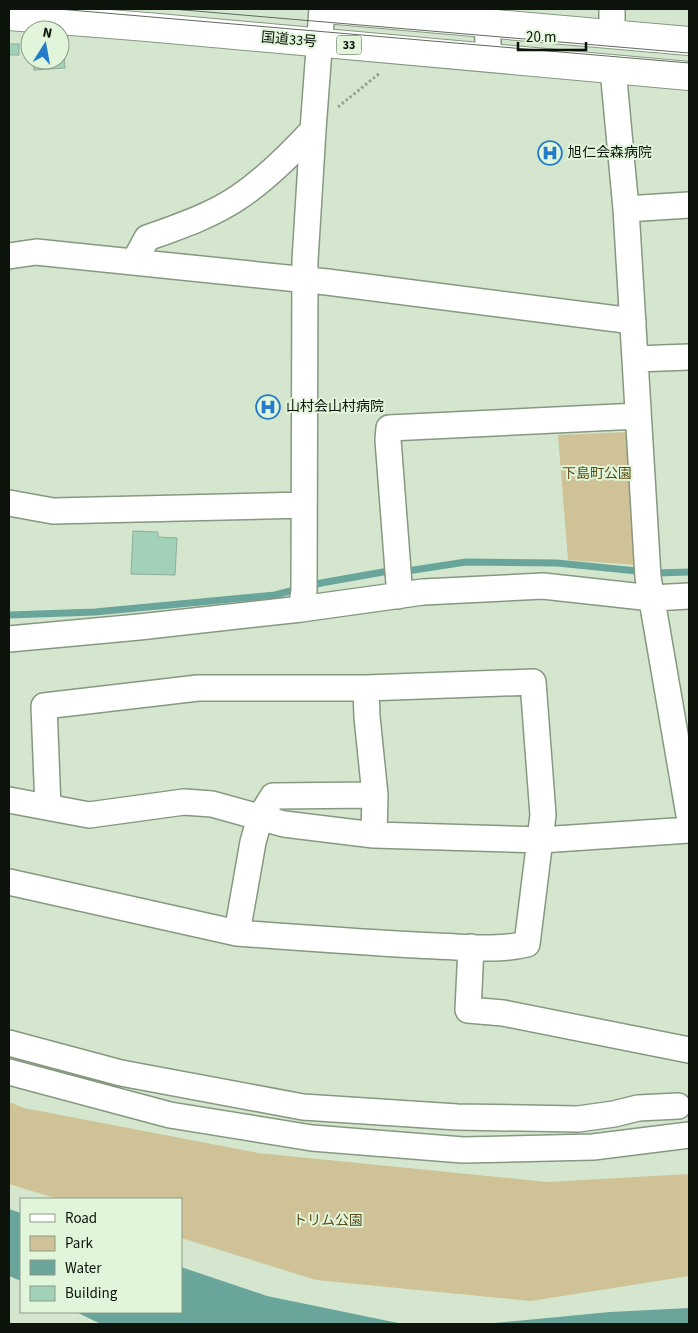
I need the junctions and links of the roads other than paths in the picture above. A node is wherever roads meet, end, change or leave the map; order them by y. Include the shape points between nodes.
1 (323, 9) edge
2 (487, 15) edge
3 (9, 16) edge
4 (612, 21) edge
5 (689, 40) edge
6 (320, 43) junction
7 (489, 58) junction
8 (613, 69) junction
9 (689, 76) edge
10 (312, 130) junction
11 (689, 205) edge
12 (626, 209) junction
13 (9, 256) edge
14 (134, 262) junction
15 (306, 280) junction
16 (633, 321) junction
17 (689, 357) edge
18 (635, 359) junction
19 (638, 416) junction
20 (9, 504) edge
21 (304, 505) junction
22 (648, 576) junction
23 (398, 582) junction
24 (303, 590) junction
25 (689, 596) edge
26 (9, 639) edge
27 (366, 688) junction
28 (683, 735) edge
29 (375, 795) junction
30 (9, 800) edge
31 (48, 807) junction
32 (689, 815) edge
33 (260, 817) junction
34 (689, 830) edge
35 (374, 835) junction
36 (542, 840) junction
37 (9, 882) edge
38 (236, 933) junction
39 (471, 947) junction
40 (9, 1043) edge
41 (689, 1050) edge
42 (9, 1072) edge
43 (683, 1105) edge
44 (689, 1136) edge
45 (644, 1142) junction

1 - 2 highway
1 - 6 street
2 - 4 highway
2 - 7 street
3 - 6 highway, 国道33号 / 33
4 - 5 highway
6 - 7 highway, 国道33号 / 33
6 - 10 street
7 - 8 highway, 国道33号 / 33
8 - 9 highway, 国道33号 / 33
8 - 12 street
10 - 14 street via 282,163 238,198 204,217 147,238
10 - 15 street
11 - 12 street
12 - 16 street
13 - 14 street via 36,252
14 - 15 street
15 - 16 street
15 - 21 street
16 - 18 street
17 - 18 street
18 - 19 street
19 - 22 street
19 - 23 street via 389,428
20 - 21 street via 53,511
21 - 24 street
22 - 23 street via 543,586 423,592
22 - 25 street
22 - 28 street
23 - 24 street
24 - 26 street via 139,627
27 - 29 street
27 - 31 street via 198,688 44,706
27 - 36 street via 533,682
28 - 32 street
29 - 33 street via 273,796
29 - 35 street
30 - 31 street
31 - 33 street via 89,815 184,802 212,804
33 - 35 street via 284,824
33 - 38 street
34 - 36 street
35 - 36 street
36 - 39 street via 527,944 510,948
37 - 38 street
38 - 39 street
39 - 41 street via 468,1010 503,1013
40 - 43 street via 121,1073 303,1107 457,1117 578,1119 638,1108
42 - 45 street via 170,1115 312,1138 463,1150 593,1147
43 - 45 street via 661,1121
44 - 45 street

